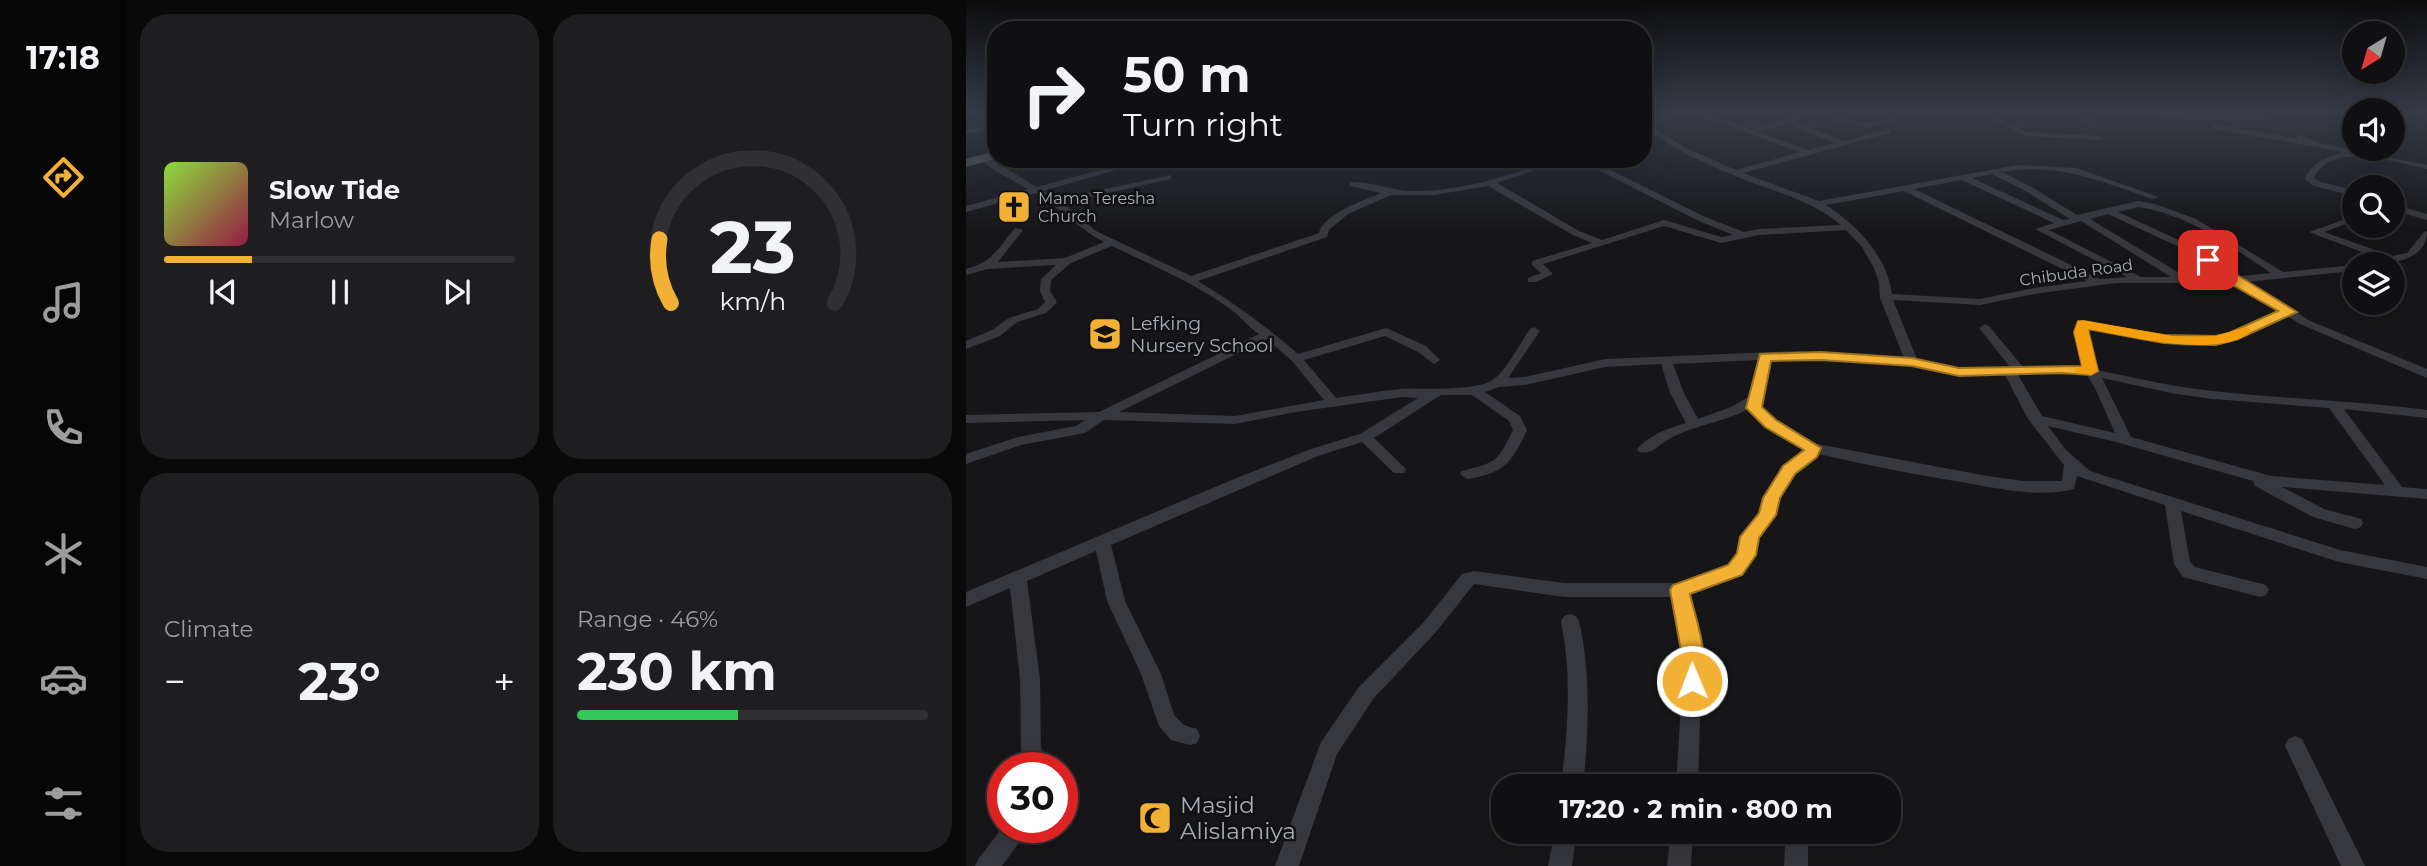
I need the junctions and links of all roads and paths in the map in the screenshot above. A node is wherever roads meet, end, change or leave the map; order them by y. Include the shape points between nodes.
1 (1690, 151) edge
2 (1807, 152) edge
3 (2342, 155) edge
4 (987, 158) edge
5 (2402, 161) edge
6 (966, 163) edge
7 (2427, 167) edge
8 (997, 168) edge
9 (1117, 168) edge
10 (1534, 168) edge
11 (1599, 168) edge
12 (1738, 172) junction
13 (1994, 172) junction
14 (1962, 176) junction
15 (1168, 177) dead end
16 (1488, 182) junction
17 (1353, 184) dead end
18 (1907, 189) junction
19 (1038, 190) junction
20 (2342, 190) edge
21 (1390, 192) junction
22 (2155, 197) dead end
23 (1057, 202) junction
24 (1818, 204) junction
25 (966, 209) edge
26 (2108, 211) junction
27 (2405, 211) edge
28 (2427, 217) edge
29 (2078, 218) junction
30 (2060, 222) junction
31 (2342, 223) edge
32 (1848, 227) junction
33 (1018, 230) dead end
34 (2427, 234) edge
35 (1744, 235) junction
36 (1111, 243) junction
37 (1602, 243) junction
38 (2370, 252) edge
39 (2405, 255) edge
40 (1067, 261) junction
41 (1020, 263) junction
42 (990, 266) junction
43 (2342, 269) edge
44 (966, 272) edge
45 (2281, 275) junction
46 (2138, 278) junction
47 (1046, 279) junction
48 (1189, 280) junction
49 (1532, 280) dead end
50 (2186, 280) junction
51 (2236, 280) junction
52 (2098, 282) junction
53 (1886, 298) junction
54 (2290, 312) junction
55 (1985, 327) dead end
56 (1534, 331) dead end
57 (1268, 334) junction
58 (966, 345) edge
59 (1765, 357) junction
60 (1296, 358) junction
61 (1434, 360) dead end
62 (1666, 361) junction
63 (1912, 362) junction
64 (2091, 371) junction
65 (2015, 372) junction
66 (2427, 374) edge
67 (1497, 383) junction
68 (1475, 391) junction
69 (1430, 394) junction
70 (1754, 399) junction
71 (1334, 404) junction
72 (2334, 405) junction
73 (2427, 414) edge
74 (1101, 416) junction
75 (966, 419) edge
76 (2035, 419) junction
77 (1694, 425) junction
78 (1365, 437) junction
79 (2125, 440) junction
80 (1813, 448) junction
81 (1644, 449) dead end
82 (966, 459) edge
83 (2071, 466) junction
84 (1399, 470) dead end
85 (1467, 474) dead end
86 (2250, 476) junction
87 (2396, 490) junction
88 (2427, 494) edge
89 (2172, 502) junction
90 (2355, 523) dead end
91 (1102, 543) junction
92 (2427, 573) edge
93 (1018, 580) junction
94 (1680, 590) junction
95 (2260, 590) dead end
96 (966, 600) edge
97 (1570, 621) dead end
98 (1190, 736) dead end
99 (2295, 746) dead end
100 (1032, 752) edge
101 (1573, 774) edge
102 (1688, 774) edge
103 (1005, 843) edge
104 (1564, 844) edge
105 (1681, 844) edge
106 (1797, 844) edge
107 (987, 866) edge
108 (1287, 866) edge
109 (1560, 866) edge
110 (1679, 866) edge
111 (1796, 866) edge
112 (2353, 866) edge

1 - 12 street
2 - 12 street
3 - 20 street via 2317,166 2309,179
4 - 6 main road
5 - 7 street
8 - 19 street
9 - 19 street
10 - 16 street
11 - 35 street
12 - 24 street
13 - 14 street
13 - 22 street via 2010,167 2076,170
13 - 29 street
14 - 18 street
14 - 30 street
15 - 23 street
16 - 21 street via 1442,191
16 - 37 street
17 - 21 street
18 - 24 street
18 - 52 street
19 - 23 street
19 - 25 street
21 - 48 street via 1336,217 1324,235
23 - 36 street
24 - 32 street
26 - 29 street
26 - 45 street via 2138,204 2165,208
26 - 51 street via 2180,244
27 - 28 street
29 - 30 street
29 - 50 street
30 - 46 street via 2040,229
31 - 38 street via 2314,232
32 - 35 street
32 - 53 street via 1874,255
33 - 42 street
34 - 39 street
35 - 37 street via 1721,240 1667,223
36 - 40 street
36 - 48 street
37 - 49 street via 1536,263 1548,274
40 - 41 street
40 - 47 street
41 - 42 street
41 - 47 street
42 - 44 street
43 - 45 street, Chibuda Road
45 - 51 street, Chibuda Road
46 - 50 street, Chibuda Road
46 - 52 street, Chibuda Road
47 - 58 street via 1045,291 1051,302 1042,311 1013,320
48 - 57 street
50 - 51 street, Chibuda Road
51 - 54 street
52 - 53 street, Chibuda Road via 1980,302
53 - 63 street
54 - 64 street via 2216,341 2178,341 2083,324 2080,332
54 - 66 street
55 - 65 street
56 - 67 street
57 - 60 street
57 - 74 street
59 - 62 street
59 - 63 street
59 - 70 street
60 - 61 street via 1386,332
60 - 71 street
62 - 67 street via 1605,363
62 - 77 street
63 - 65 street via 1959,372
64 - 65 street
64 - 72 street via 2176,390
64 - 79 street
65 - 76 street
67 - 68 street
68 - 69 street
68 - 85 street via 1515,419 1520,430 1504,462
69 - 71 street via 1402,393
69 - 78 street
70 - 77 street
70 - 80 street via 1754,408 1770,423
71 - 74 street via 1235,420
72 - 73 street
72 - 87 street
74 - 75 street
74 - 82 street via 1080,430 1018,441
76 - 79 street
76 - 83 street
77 - 81 street
78 - 84 street
78 - 91 street via 1313,453
79 - 86 street
80 - 83 street via 2052,489 2069,485
80 - 94 street via 1789,470 1735,570
83 - 89 street via 2096,480
86 - 87 street
86 - 90 street via 2319,513
87 - 88 street
89 - 92 street via 2339,556
89 - 95 street via 2182,564 2189,572
91 - 93 street
91 - 98 street via 1116,601 1151,674 1166,720 1178,733
93 - 96 street
93 - 100 street via 1030,679
94 - 102 street via 1693,656
94 - 108 street via 1564,590 1468,579 1366,694 1328,749
97 - 101 street via 1578,650 1580,702
99 - 112 street
103 - 107 street
104 - 109 street
105 - 110 street
106 - 111 street

